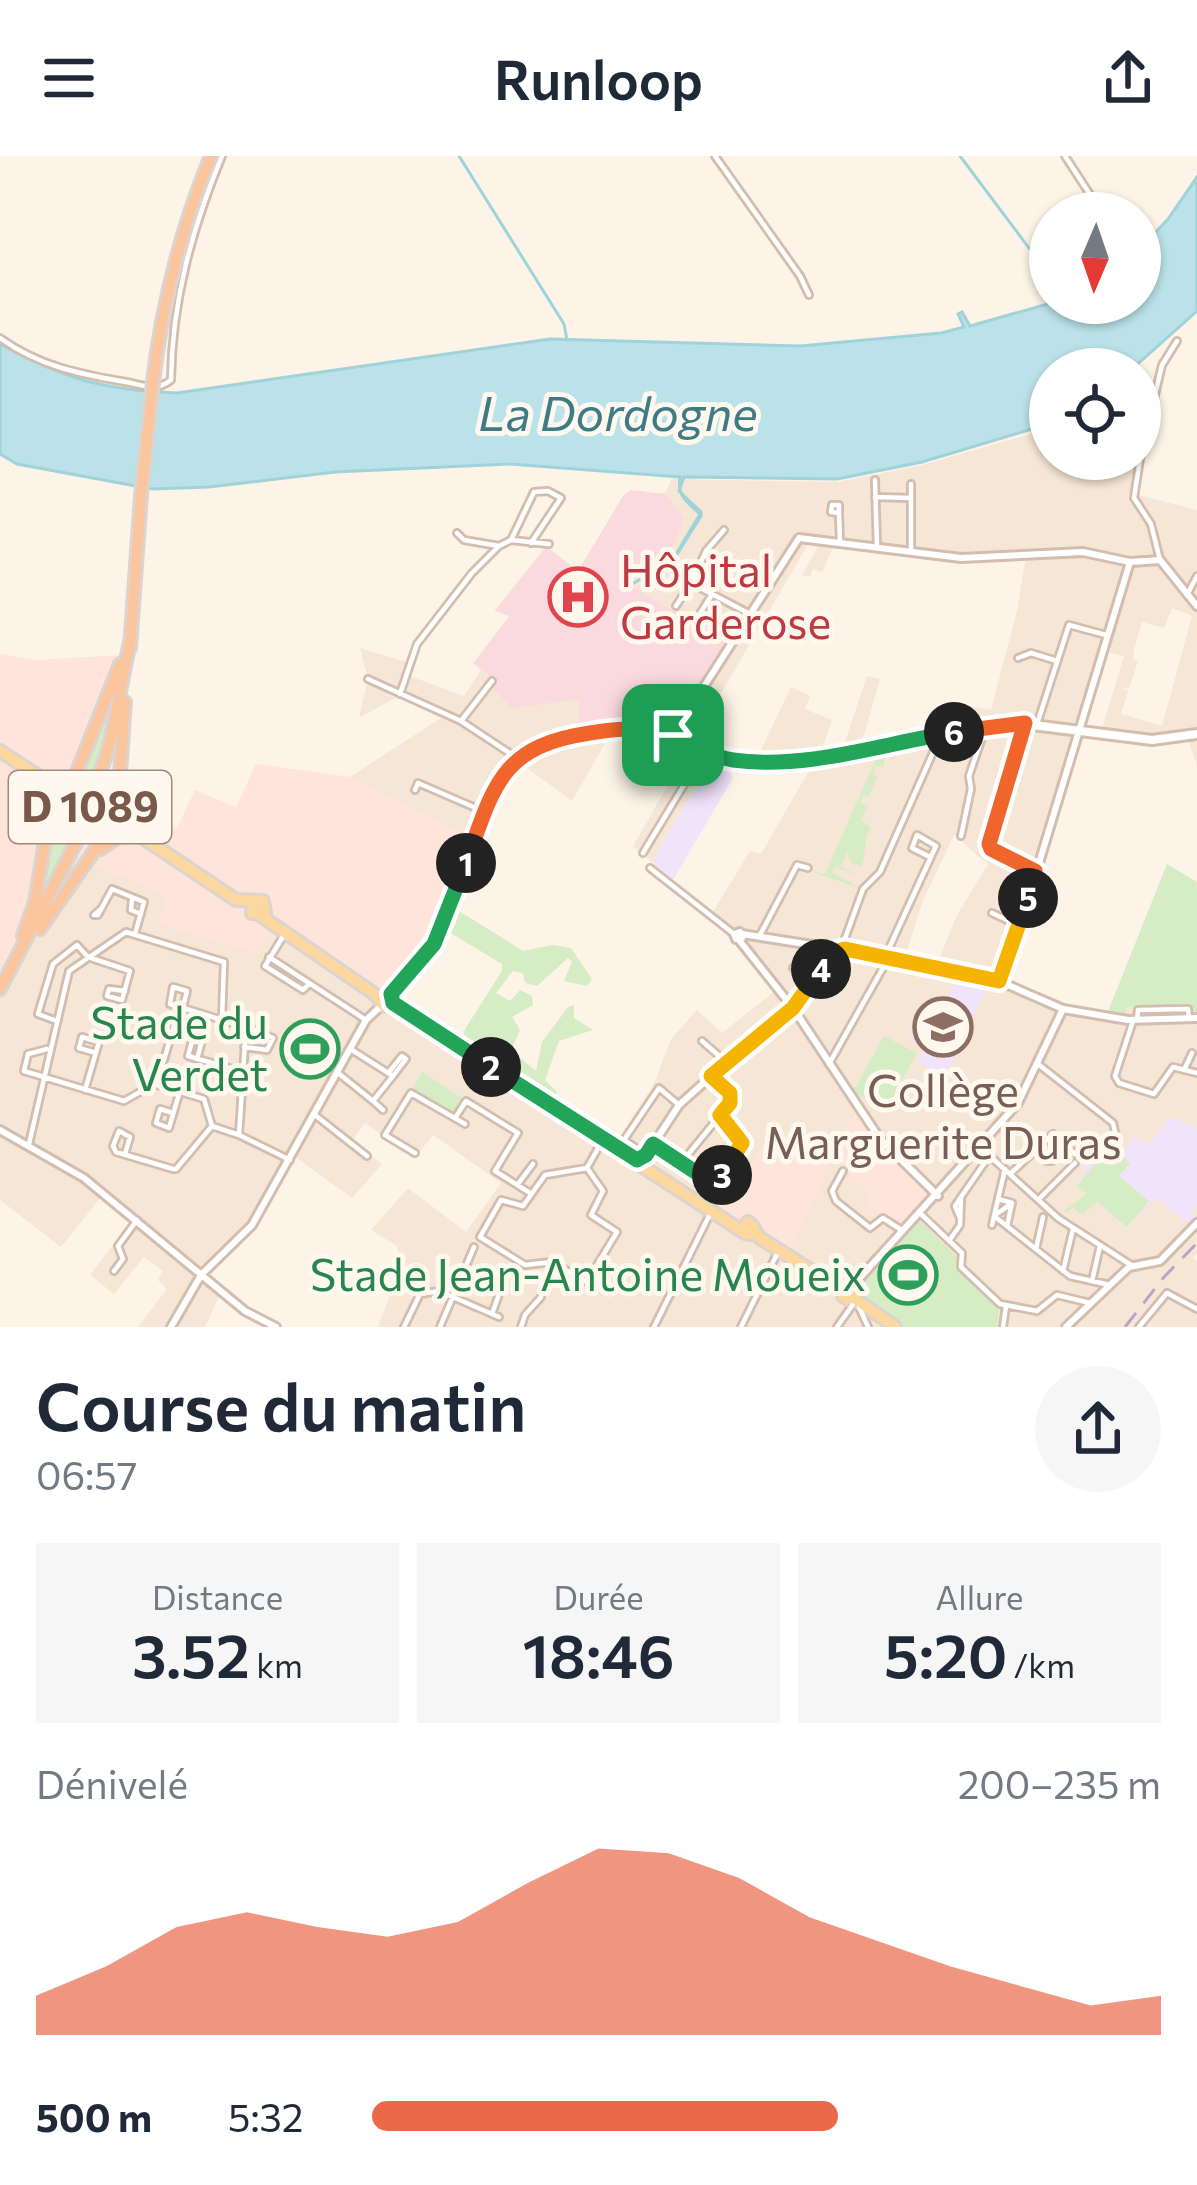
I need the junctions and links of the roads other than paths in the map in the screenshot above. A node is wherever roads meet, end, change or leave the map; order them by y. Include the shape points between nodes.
1 (211, 156) edge
2 (222, 156) edge
3 (716, 156) edge
4 (1065, 156) edge
5 (1088, 192) edge
6 (809, 295) dead end
7 (0, 338) edge
8 (1178, 341) dead end
9 (1161, 369) edge
10 (150, 385) junction
11 (875, 480) dead end
12 (1137, 480) edge
13 (911, 484) dead end
14 (875, 497) junction
15 (911, 498) junction
16 (839, 513) dead end
17 (724, 530) dead end
18 (457, 533) dead end
19 (511, 540) junction
20 (531, 543) junction
21 (549, 544) dead end
22 (840, 544) junction
23 (499, 545) junction
24 (877, 548) junction
25 (911, 551) junction
26 (137, 554) junction
27 (1160, 560) junction
28 (1130, 562) junction
29 (1197, 576) edge
30 (691, 583) junction
31 (1187, 595) junction
32 (711, 596) junction
33 (676, 606) dead end
34 (1197, 606) edge
35 (750, 614) junction
36 (697, 620) dead end
37 (1106, 635) junction
38 (130, 641) junction
39 (1018, 658) dead end
40 (1057, 661) junction
41 (368, 679) dead end
42 (492, 681) dead end
43 (400, 694) junction
44 (460, 721) junction
45 (1025, 723) junction
46 (1036, 724) junction
47 (986, 726) junction
48 (1077, 729) junction
49 (940, 734) junction
50 (1197, 734) edge
51 (673, 735) junction
52 (0, 748) edge
53 (705, 750) junction
54 (517, 758) junction
55 (415, 790) dead end
56 (64, 792) junction
57 (485, 812) junction
58 (109, 820) junction
59 (960, 832) dead end
60 (643, 853) dead end
61 (930, 857) dead end
62 (650, 868) dead end
63 (808, 868) dead end
64 (1035, 871) junction
65 (132, 900) junction
66 (100, 909) dead end
67 (258, 909) junction
68 (992, 913) dead end
69 (141, 914) junction
70 (1020, 926) junction
71 (135, 934) junction
72 (284, 935) junction
73 (760, 935) junction
74 (738, 936) junction
75 (844, 946) junction
76 (832, 950) junction
77 (88, 957) junction
78 (887, 958) junction
79 (16, 960) junction
80 (793, 968) dead end
81 (999, 981) junction
82 (811, 983) junction
83 (0, 988) edge
84 (125, 992) dead end
85 (386, 999) junction
86 (793, 1008) junction
87 (1063, 1009) junction
88 (1158, 1010) junction
89 (1158, 1019) junction
90 (1193, 1019) edge
91 (222, 1020) junction
92 (366, 1020) junction
93 (1136, 1020) junction
94 (56, 1021) junction
95 (246, 1027) junction
96 (703, 1041) dead end
97 (244, 1047) junction
98 (50, 1048) junction
99 (351, 1049) junction
100 (96, 1053) dead end
101 (1192, 1053) dead end
102 (197, 1059) dead end
103 (164, 1060) dead end
104 (726, 1062) junction
105 (829, 1064) junction
106 (1039, 1064) junction
107 (1184, 1070) junction
108 (242, 1072) junction
109 (338, 1073) junction
110 (1197, 1073) edge
111 (711, 1076) junction
112 (44, 1078) junction
113 (85, 1090) junction
114 (179, 1092) junction
115 (373, 1101) junction
116 (679, 1106) junction
117 (383, 1110) dead end
118 (173, 1112) dead end
119 (315, 1114) junction
120 (720, 1115) junction
121 (455, 1118) junction
122 (465, 1124) dead end
123 (212, 1126) junction
124 (0, 1130) edge
125 (239, 1135) junction
126 (602, 1141) junction
127 (1110, 1142) dead end
128 (653, 1144) junction
129 (29, 1146) junction
130 (980, 1147) junction
131 (1067, 1147) junction
132 (1035, 1151) junction
133 (415, 1153) dead end
134 (124, 1154) dead end
135 (1075, 1154) dead end
136 (990, 1155) junction
137 (367, 1156) dead end
138 (290, 1160) junction
139 (642, 1160) junction
140 (682, 1162) junction
141 (533, 1163) dead end
142 (1076, 1163) dead end
143 (587, 1168) junction
144 (843, 1171) dead end
145 (1007, 1171) junction
146 (527, 1172) junction
147 (540, 1179) junction
148 (518, 1184) junction
149 (530, 1193) junction
150 (938, 1196) junction
151 (998, 1199) junction
152 (1039, 1200) junction
153 (1012, 1202) junction
154 (1045, 1206) junction
155 (710, 1208) junction
156 (1052, 1212) junction
157 (921, 1214) junction
158 (994, 1216) junction
159 (1043, 1217) junction
160 (137, 1220) junction
161 (1197, 1223) edge
162 (992, 1225) dead end
163 (1007, 1226) junction
164 (748, 1229) junction
165 (1076, 1231) junction
166 (903, 1232) junction
167 (949, 1241) junction
168 (1100, 1246) junction
169 (475, 1247) dead end
170 (1036, 1250) junction
171 (777, 1254) junction
172 (1131, 1266) junction
173 (1063, 1270) junction
174 (114, 1271) dead end
175 (201, 1275) junction
176 (1092, 1281) junction
177 (504, 1284) dead end
178 (1110, 1285) junction
179 (541, 1297) dead end
180 (455, 1298) junction
181 (849, 1298) junction
182 (1091, 1303) junction
183 (1006, 1306) junction
184 (1197, 1309) edge
185 (524, 1325) edge
186 (171, 1327) edge
187 (276, 1327) edge
188 (404, 1327) edge
189 (440, 1327) edge
190 (654, 1327) edge
191 (741, 1327) edge
192 (837, 1327) edge
193 (868, 1327) edge
194 (895, 1327) edge
195 (1003, 1327) edge
196 (1066, 1327) edge
197 (1139, 1327) edge

1 - 10 highway, D 1089 via 180,241
2 - 10 street via 184,266 171,380
3 - 6 street
4 - 5 street
7 - 10 street via 54,367
8 - 9 street
10 - 26 highway, D 1089, bridge
11 - 14 street
12 - 27 street via 1134,498
13 - 15 street
14 - 15 street
14 - 24 street
15 - 25 street
16 - 22 street
17 - 30 street
18 - 23 street
19 - 20 street
19 - 20 street via 534,492 552,493 561,498
19 - 23 street
20 - 21 street
22 - 24 street
22 - 35 street via 796,539
23 - 43 street via 416,644
24 - 25 street
25 - 28 street via 961,558 1083,552
26 - 38 highway, D 1089
26 - 56 highway via 119,668
27 - 28 street
27 - 31 street
28 - 37 street
29 - 31 street
30 - 32 street
30 - 33 street
31 - 34 street
32 - 35 street
32 - 36 street
35 - 51 street
37 - 40 street via 1069,625
37 - 48 street
38 - 58 highway
38 - 79 highway, D 1089 via 98,786
39 - 40 street
40 - 46 street
41 - 43 street
42 - 44 street
43 - 44 street
44 - 54 street
45 - 46 main road
45 - 47 main road
45 - 64 street via 989,844
46 - 48 main road
47 - 49 main road
47 - 59 street
48 - 50 main road via 1152,740
48 - 64 street
49 - 53 main road via 818,758 734,760
49 - 75 street
51 - 53 main road
51 - 54 main road via 605,730
52 - 56 main road
53 - 60 street
54 - 57 main road
55 - 57 street via 418,783
56 - 58 main road, bridge
56 - 83 highway via 35,902
57 - 85 main road via 439,934
58 - 67 main road via 236,904
58 - 79 highway
61 - 78 street
62 - 74 street
63 - 73 street via 797,865
64 - 70 street
65 - 66 street via 112,889
65 - 69 street via 130,910
65 - 69 street via 144,902
67 - 72 main road
67 - 85 main road
68 - 70 street
69 - 71 street
70 - 81 street
71 - 77 street via 122,933
71 - 91 street via 221,960
72 - 85 main road
72 - 92 street via 265,966
73 - 74 street
73 - 76 street
74 - 86 street
75 - 76 street
75 - 78 street
76 - 82 street
77 - 84 street via 130,971
77 - 94 street via 69,971
77 - 94 street via 77,945 53,964 38,1014
78 - 81 street
78 - 105 street
79 - 83 highway, D 1089
80 - 82 street
81 - 87 street
82 - 86 street
85 - 92 street
85 - 126 main road
86 - 104 street
86 - 105 street
87 - 93 street
87 - 106 street
88 - 89 street
88 - 90 street via 1188,1009
88 - 93 street via 1138,1010
89 - 90 street
89 - 93 street
91 - 95 street
91 - 103 street via 181,1007
92 - 99 street
93 - 107 street via 1115,1080 1154,1094 1173,1067
94 - 98 street
95 - 97 street
95 - 97 street via 273,1038 267,1050
96 - 104 street
97 - 108 street
98 - 112 street
98 - 112 street via 28,1054 24,1071
99 - 109 street
99 - 115 street via 390,1074
100 - 113 street
101 - 107 street
102 - 108 street
104 - 111 street
105 - 150 street via 880,1139
106 - 127 street via 1113,1124
106 - 130 street
107 - 110 street
108 - 125 street
109 - 115 street
109 - 119 street
111 - 116 street
111 - 120 street via 730,1093
112 - 113 street
112 - 129 street
113 - 114 street via 124,1101 154,1084
114 - 118 street
114 - 123 street via 204,1099
115 - 117 street
116 - 128 street
116 - 139 street via 659,1088 624,1140
119 - 137 street
119 - 138 street
120 - 140 street
120 - 140 street via 742,1143 720,1178 706,1179
121 - 122 street
121 - 133 street via 411,1093 385,1135
121 - 148 street via 466,1101 518,1133 495,1171
123 - 125 street
123 - 134 street via 176,1169
124 - 129 street
125 - 138 street
126 - 139 main road
126 - 143 street
128 - 139 street
128 - 140 street
129 - 160 street
130 - 136 street
130 - 150 street
131 - 132 street via 1052,1161
131 - 132 street via 1053,1134
131 - 135 street
132 - 145 street
136 - 145 street
136 - 167 street via 961,1197
138 - 175 street via 252,1225
139 - 155 main road
141 - 146 street
142 - 152 street
143 - 147 street
143 - 149 street via 603,1191 591,1215 617,1232 587,1282 552,1262 525,1265 480,1238 501,1200 523,1206
144 - 166 street via 832,1190 836,1201 870,1228 883,1218
145 - 151 street
145 - 152 street
146 - 147 street
146 - 148 street
147 - 149 street
148 - 149 street
150 - 157 street
151 - 153 street
151 - 158 street
152 - 154 street
153 - 158 street
153 - 163 street
154 - 156 street
154 - 159 street
155 - 164 main road
155 - 190 street
156 - 159 street
156 - 165 street
157 - 166 street
157 - 167 street
158 - 162 street
158 - 163 street
159 - 170 street
160 - 174 street via 117,1248 124,1257
160 - 175 street
161 - 172 street via 1160,1262
163 - 170 street
164 - 171 main road
164 - 181 main road
165 - 168 street
165 - 173 street
166 - 181 street
167 - 183 street via 962,1253 962,1267
168 - 172 street
168 - 176 street
169 - 180 street
170 - 173 street
171 - 181 main road
171 - 191 street
172 - 178 street
173 - 176 street
175 - 186 street
175 - 187 street
176 - 178 street
177 - 180 street via 495,1316
178 - 182 street
179 - 185 street
180 - 188 street via 420,1294
180 - 189 street
181 - 192 street
181 - 193 street
181 - 194 main road
182 - 183 street via 1057,1295 1037,1311
182 - 196 street
183 - 195 street
184 - 197 street via 1165,1294

